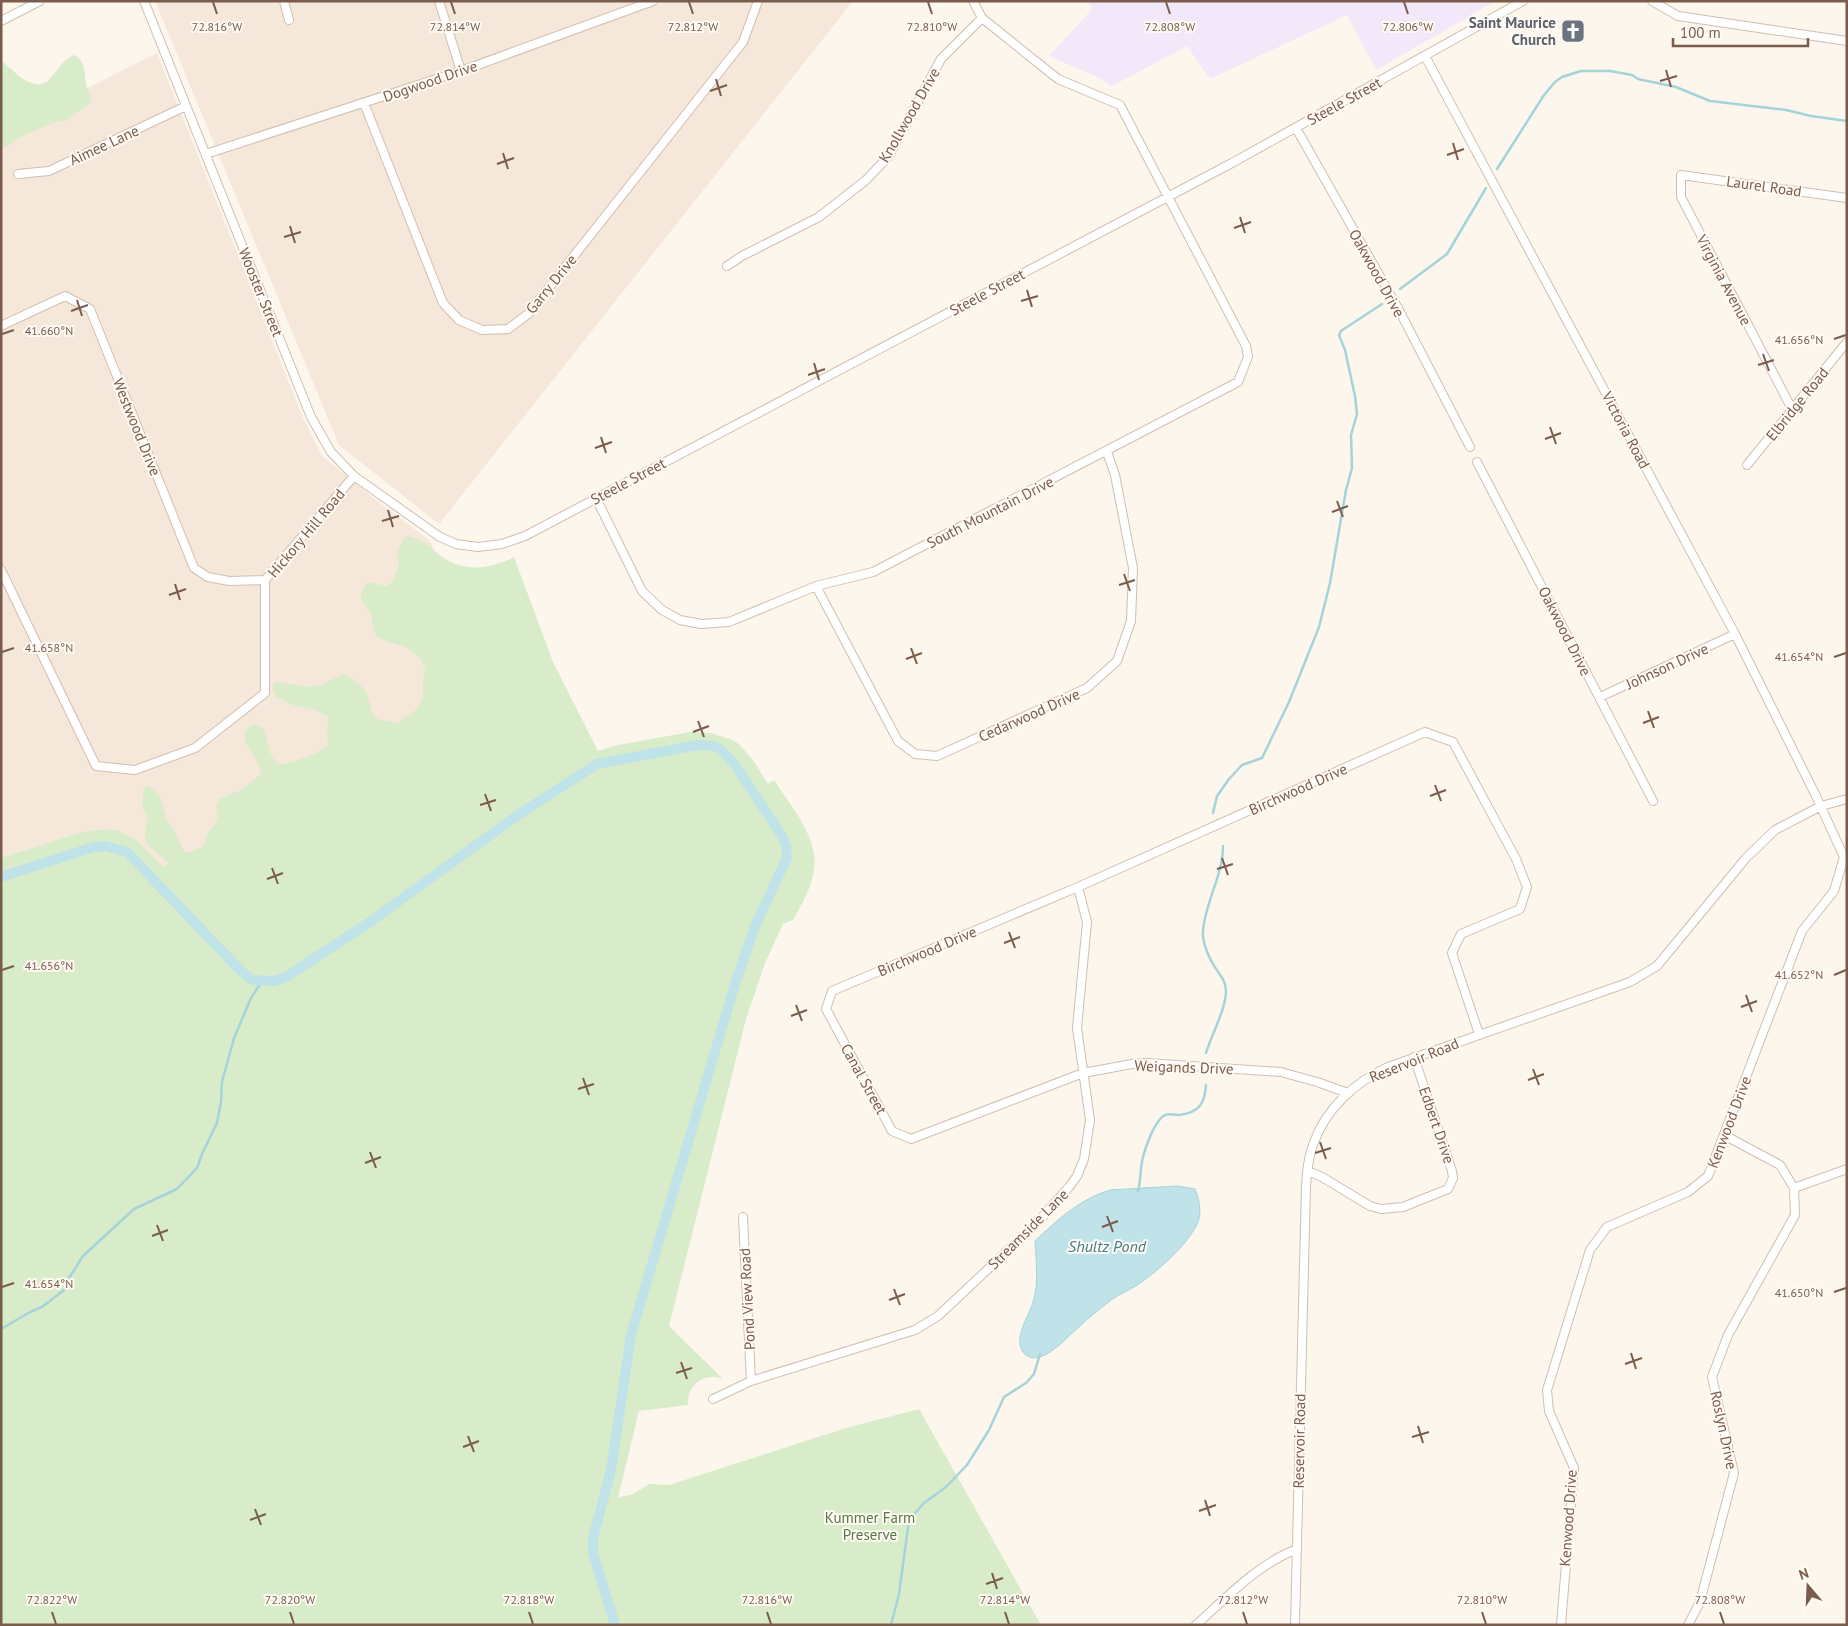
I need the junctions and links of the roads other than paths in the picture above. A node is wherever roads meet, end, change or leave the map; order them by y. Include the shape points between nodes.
1 (40, 1) edge
2 (144, 1) edge
3 (284, 1) edge
4 (439, 1) edge
5 (652, 1) edge
6 (758, 1) edge
7 (973, 1) edge
8 (1523, 1) edge
9 (1652, 1) edge
10 (982, 18) junction
11 (289, 20) dead end
12 (1, 21) edge
13 (1847, 41) edge
14 (1425, 56) junction
15 (461, 71) junction
16 (364, 103) junction
17 (186, 106) junction
18 (1296, 128) junction
19 (206, 154) junction
20 (18, 174) dead end
21 (1681, 175) joint
22 (1168, 197) junction
23 (1847, 198) edge
24 (728, 266) dead end
25 (1, 326) edge
26 (1847, 342) edge
27 (1792, 409) junction
28 (1470, 447) dead end
29 (1107, 452) junction
30 (1478, 462) dead end
31 (1747, 465) dead end
32 (354, 476) junction
33 (596, 498) junction
34 (440, 537) joint
35 (1, 570) edge
36 (265, 580) junction
37 (816, 586) junction
38 (1735, 634) junction
39 (1600, 697) junction
40 (1847, 799) edge
41 (1653, 801) dead end
42 (1821, 806) junction
43 (1078, 887) junction
44 (826, 1009) joint
45 (1479, 1034) junction
46 (1414, 1057) junction
47 (1083, 1073) junction
48 (1348, 1093) junction
49 (1724, 1135) junction
50 (911, 1139) joint
51 (1847, 1169) edge
52 (1308, 1171) junction
53 (1794, 1188) junction
54 (743, 1217) dead end
55 (751, 1381) junction
56 (713, 1399) dead end
57 (1297, 1549) junction
58 (1196, 1625) edge
59 (1295, 1625) edge
60 (1560, 1625) edge
61 (1688, 1625) edge

1 - 12 street
2 - 17 street, Wooster Street
3 - 11 street
4 - 15 street
5 - 15 street, Dogwood Drive
6 - 16 street, Garry Drive via 743,42 528,314 508,328 482,330 459,320 443,303
7 - 10 street
8 - 14 street, Steele Street
9 - 13 street via 1678,16
10 - 22 street, South Mountain Drive via 1058,79 1120,105
10 - 24 street, Knollwood Drive via 942,58 888,157 866,180 819,217
14 - 18 street, Steele Street
14 - 38 street, Victoria Road
15 - 16 street, Dogwood Drive
16 - 19 street, Dogwood Drive
17 - 19 street, Wooster Street
17 - 20 street, Aimee Lane via 49,171
18 - 22 street, Steele Street
18 - 28 street, Oakwood Drive via 1399,310
19 - 32 street, Wooster Street via 311,417 331,452
21 - 23 street, Laurel Road
21 - 27 street, Virginia Avenue via 1681,197
22 - 29 street, South Mountain Drive via 1246,346 1246,362 1238,382
22 - 33 street, Steele Street
25 - 36 street, Westwood Drive via 65,296 90,309 194,568 208,577 229,581
26 - 27 street, Elbridge Road
27 - 31 street, Elbridge Road
29 - 37 street, South Mountain Drive via 873,572
29 - 37 street, Cedarwood Drive via 1115,475 1133,568 1131,620 1117,662 1087,688 937,756 915,754 898,741
30 - 39 street, Oakwood Drive
32 - 34 street, Wooster Street
32 - 36 street, Hickory Hill Road
33 - 34 street, Steele Street via 525,536 502,544 478,547 456,544
33 - 37 street, South Mountain Drive via 642,591 662,610 680,620 700,624 729,622
35 - 36 street, Hickory Hill Road via 96,766 135,770 195,748 265,693
38 - 39 street, Johnson Drive
38 - 42 street, Victoria Road
39 - 41 street, Oakwood Drive
40 - 42 street, Reservoir Road
42 - 45 street, Reservoir Road via 1775,830 1746,858 1657,966 1630,982
42 - 49 street, Kenwood Drive via 1844,857 1834,891 1802,930
43 - 44 street, Birchwood Drive via 832,991
43 - 45 street, Birchwood Drive via 1425,732 1453,742 1516,859 1527,887 1520,909 1461,934 1452,954
43 - 47 street, Streamside Lane via 1086,922 1077,1028
44 - 50 street, Canal Street via 892,1131
45 - 46 street, Reservoir Road
46 - 48 street, Reservoir Road via 1378,1071
46 - 52 street, Edbert Drive via 1452,1171 1448,1189 1402,1207 1381,1210
47 - 48 street, Weigands Drive via 1147,1063 1265,1071 1292,1075
47 - 50 street, Weigands Drive
47 - 55 street, Streamside Lane via 1090,1120 1084,1159 1077,1176 1035,1225 938,1316 915,1330
48 - 52 street, Reservoir Road via 1316,1136
49 - 53 street via 1780,1166
49 - 60 street, Kenwood Drive via 1708,1176 1688,1192 1607,1227 1590,1250 1547,1390 1549,1411 1574,1468
51 - 53 street
52 - 57 street, Reservoir Road
53 - 61 street, Roslyn Drive via 1795,1215 1728,1335 1712,1377 1734,1473 1700,1602
54 - 55 street, Pond View Road
55 - 56 street, Streamside Lane
57 - 58 street via 1257,1572
57 - 59 street, Reservoir Road

